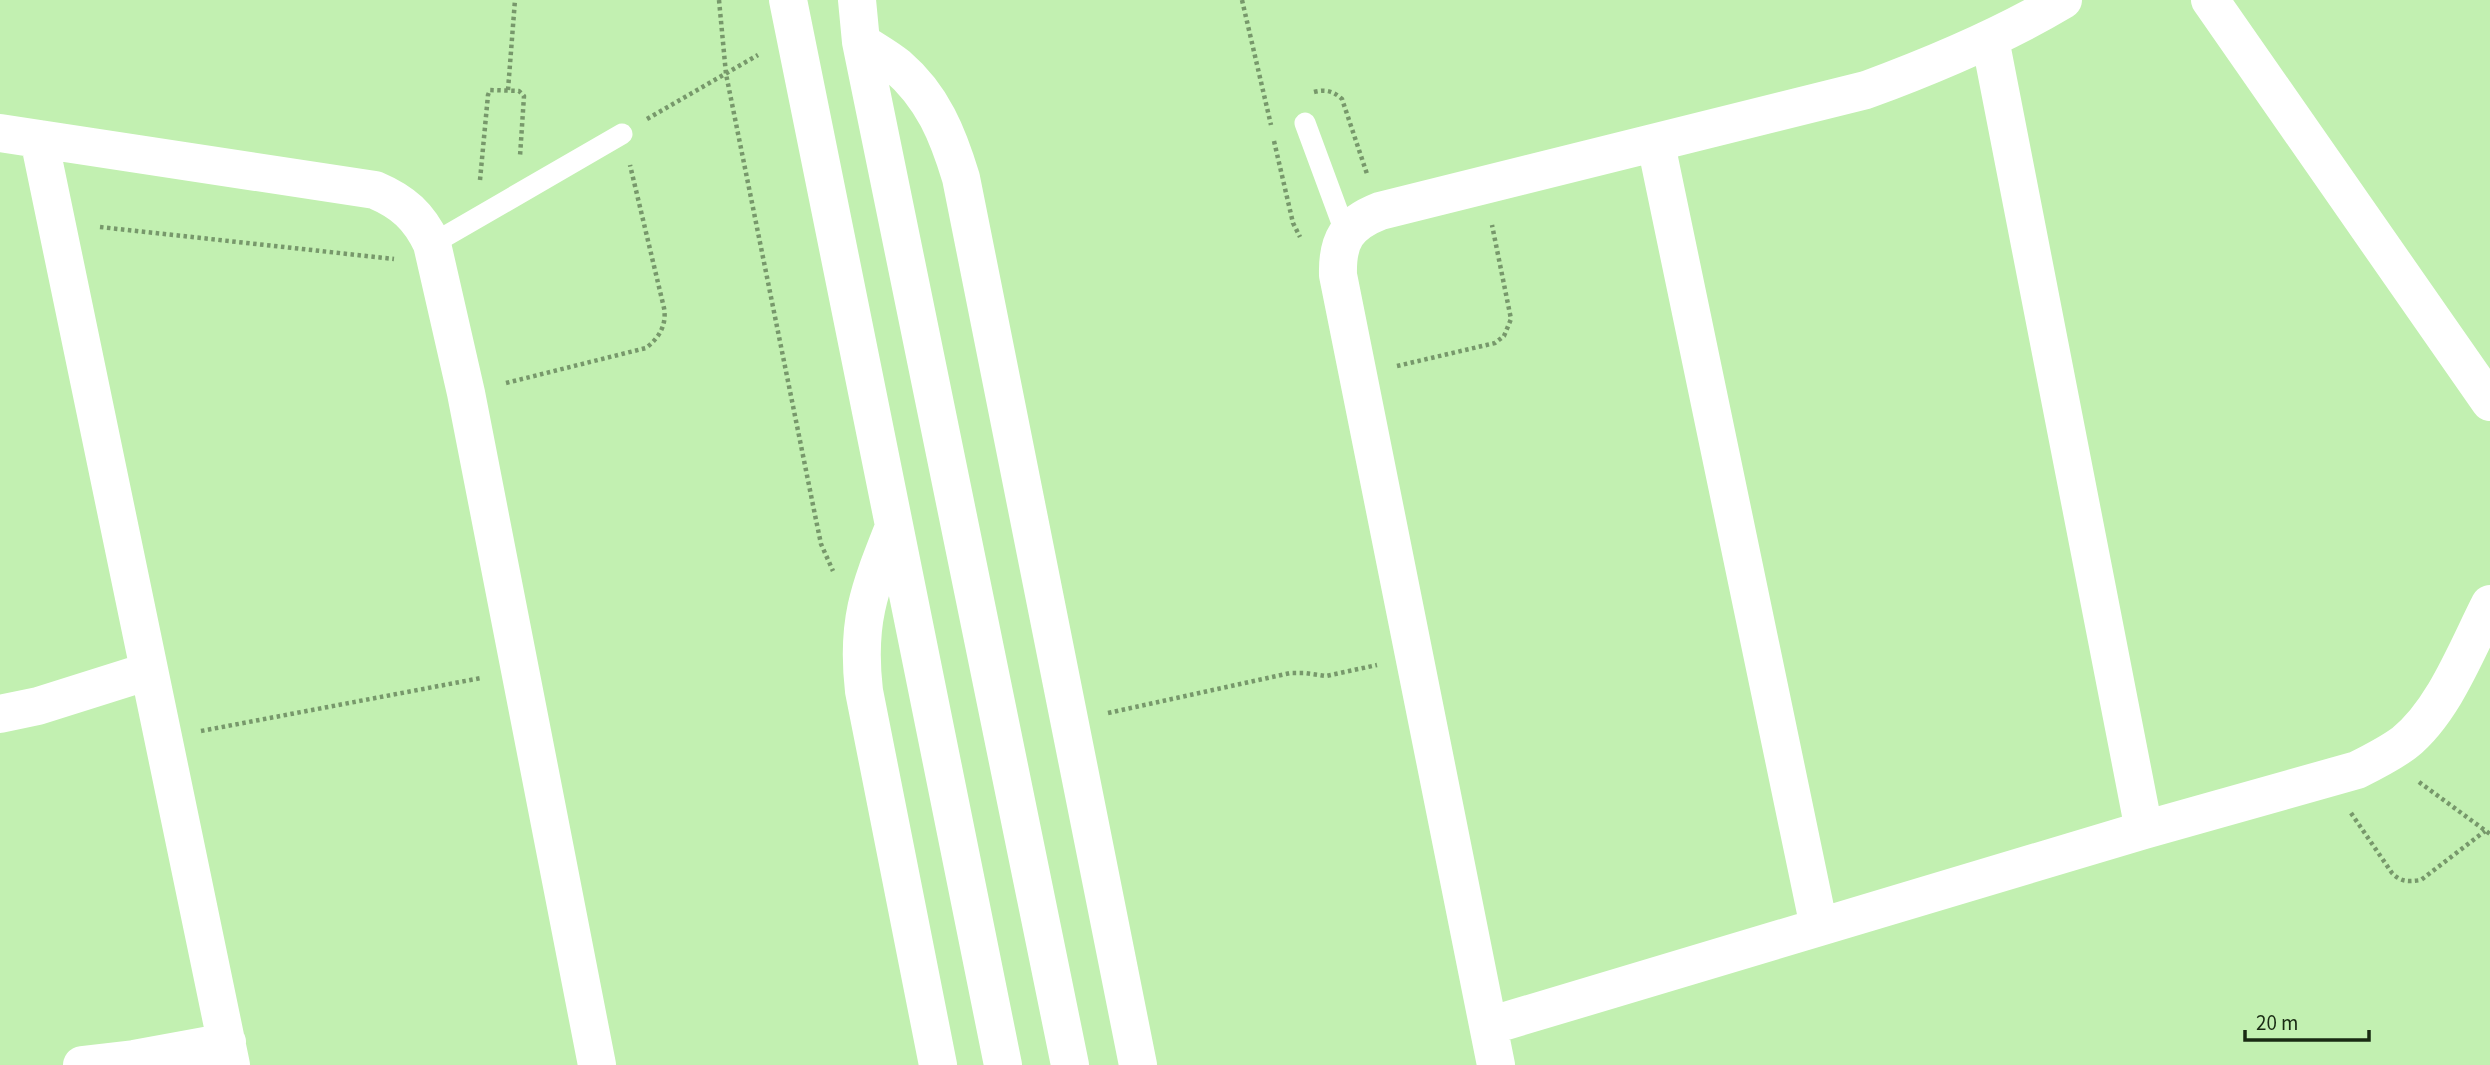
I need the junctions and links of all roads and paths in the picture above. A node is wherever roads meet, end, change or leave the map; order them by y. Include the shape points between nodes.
1 (515, 0) edge
2 (719, 0) edge
3 (858, 0) edge
4 (2210, 0) edge
5 (2043, 5) edge
6 (792, 17) edge
7 (1990, 39) junction
8 (861, 42) junction
9 (726, 74) junction
10 (508, 90) junction
11 (1305, 123) dead end
12 (0, 133) edge
13 (622, 134) junction
14 (39, 139) junction
15 (1656, 144) junction
16 (1484, 187) junction
17 (517, 195) junction
18 (476, 218) junction
19 (56, 222) junction
20 (1346, 234) junction
21 (434, 254) junction
22 (1359, 375) junction
23 (466, 393) junction
24 (2490, 402) edge
25 (894, 527) junction
26 (2490, 604) edge
27 (864, 612) junction
28 (1415, 656) junction
29 (149, 671) junction
30 (520, 671) junction
31 (0, 714) edge
32 (1070, 722) junction
33 (163, 737) junction
34 (2385, 757) junction
35 (2327, 778) junction
36 (2144, 830) junction
37 (2488, 833) edge
38 (1819, 927) junction
39 (1489, 1026) junction
40 (229, 1054) edge
41 (82, 1065) edge
42 (597, 1065) edge
43 (938, 1065) edge
44 (1003, 1065) edge
45 (1070, 1065) edge
46 (1138, 1065) edge
47 (1496, 1065) edge

1 - 10 path
2 - 9 path
3 - 8 street
4 - 24 street
5 - 7 street
6 - 9 path
6 - 25 street
7 - 15 street via 1866,90
7 - 36 street
8 - 32 street via 897,66 926,99 948,136 961,178
8 - 45 street
9 - 13 path
9 - 27 path via 821,544 833,571
10 - 17 path via 521,92 525,99
10 - 18 path via 488,92
11 - 20 lane
12 - 14 street
13 - 17 lane
13 - 23 path via 664,308 660,333 646,348
14 - 19 street
14 - 21 street via 375,190 411,209 424,226
15 - 16 street
15 - 38 street
16 - 20 street via 1380,211 1360,219
16 - 22 path via 1511,319 1504,336 1495,343
17 - 18 lane
18 - 21 lane
19 - 21 path
19 - 29 street
20 - 22 street via 1337,254 1338,275
21 - 23 street
22 - 28 street
23 - 30 street
25 - 27 street
25 - 44 street
26 - 34 street via 2441,699 2406,741
27 - 43 street via 864,691
28 - 32 path via 1326,676 1290,673
28 - 39 street
29 - 31 street
29 - 33 street
30 - 33 path
30 - 42 street
32 - 46 street
33 - 40 street
34 - 35 street
34 - 37 path
35 - 36 street
35 - 37 path via 2400,880 2421,880
36 - 38 street
38 - 39 street
39 - 47 street
40 - 41 street

